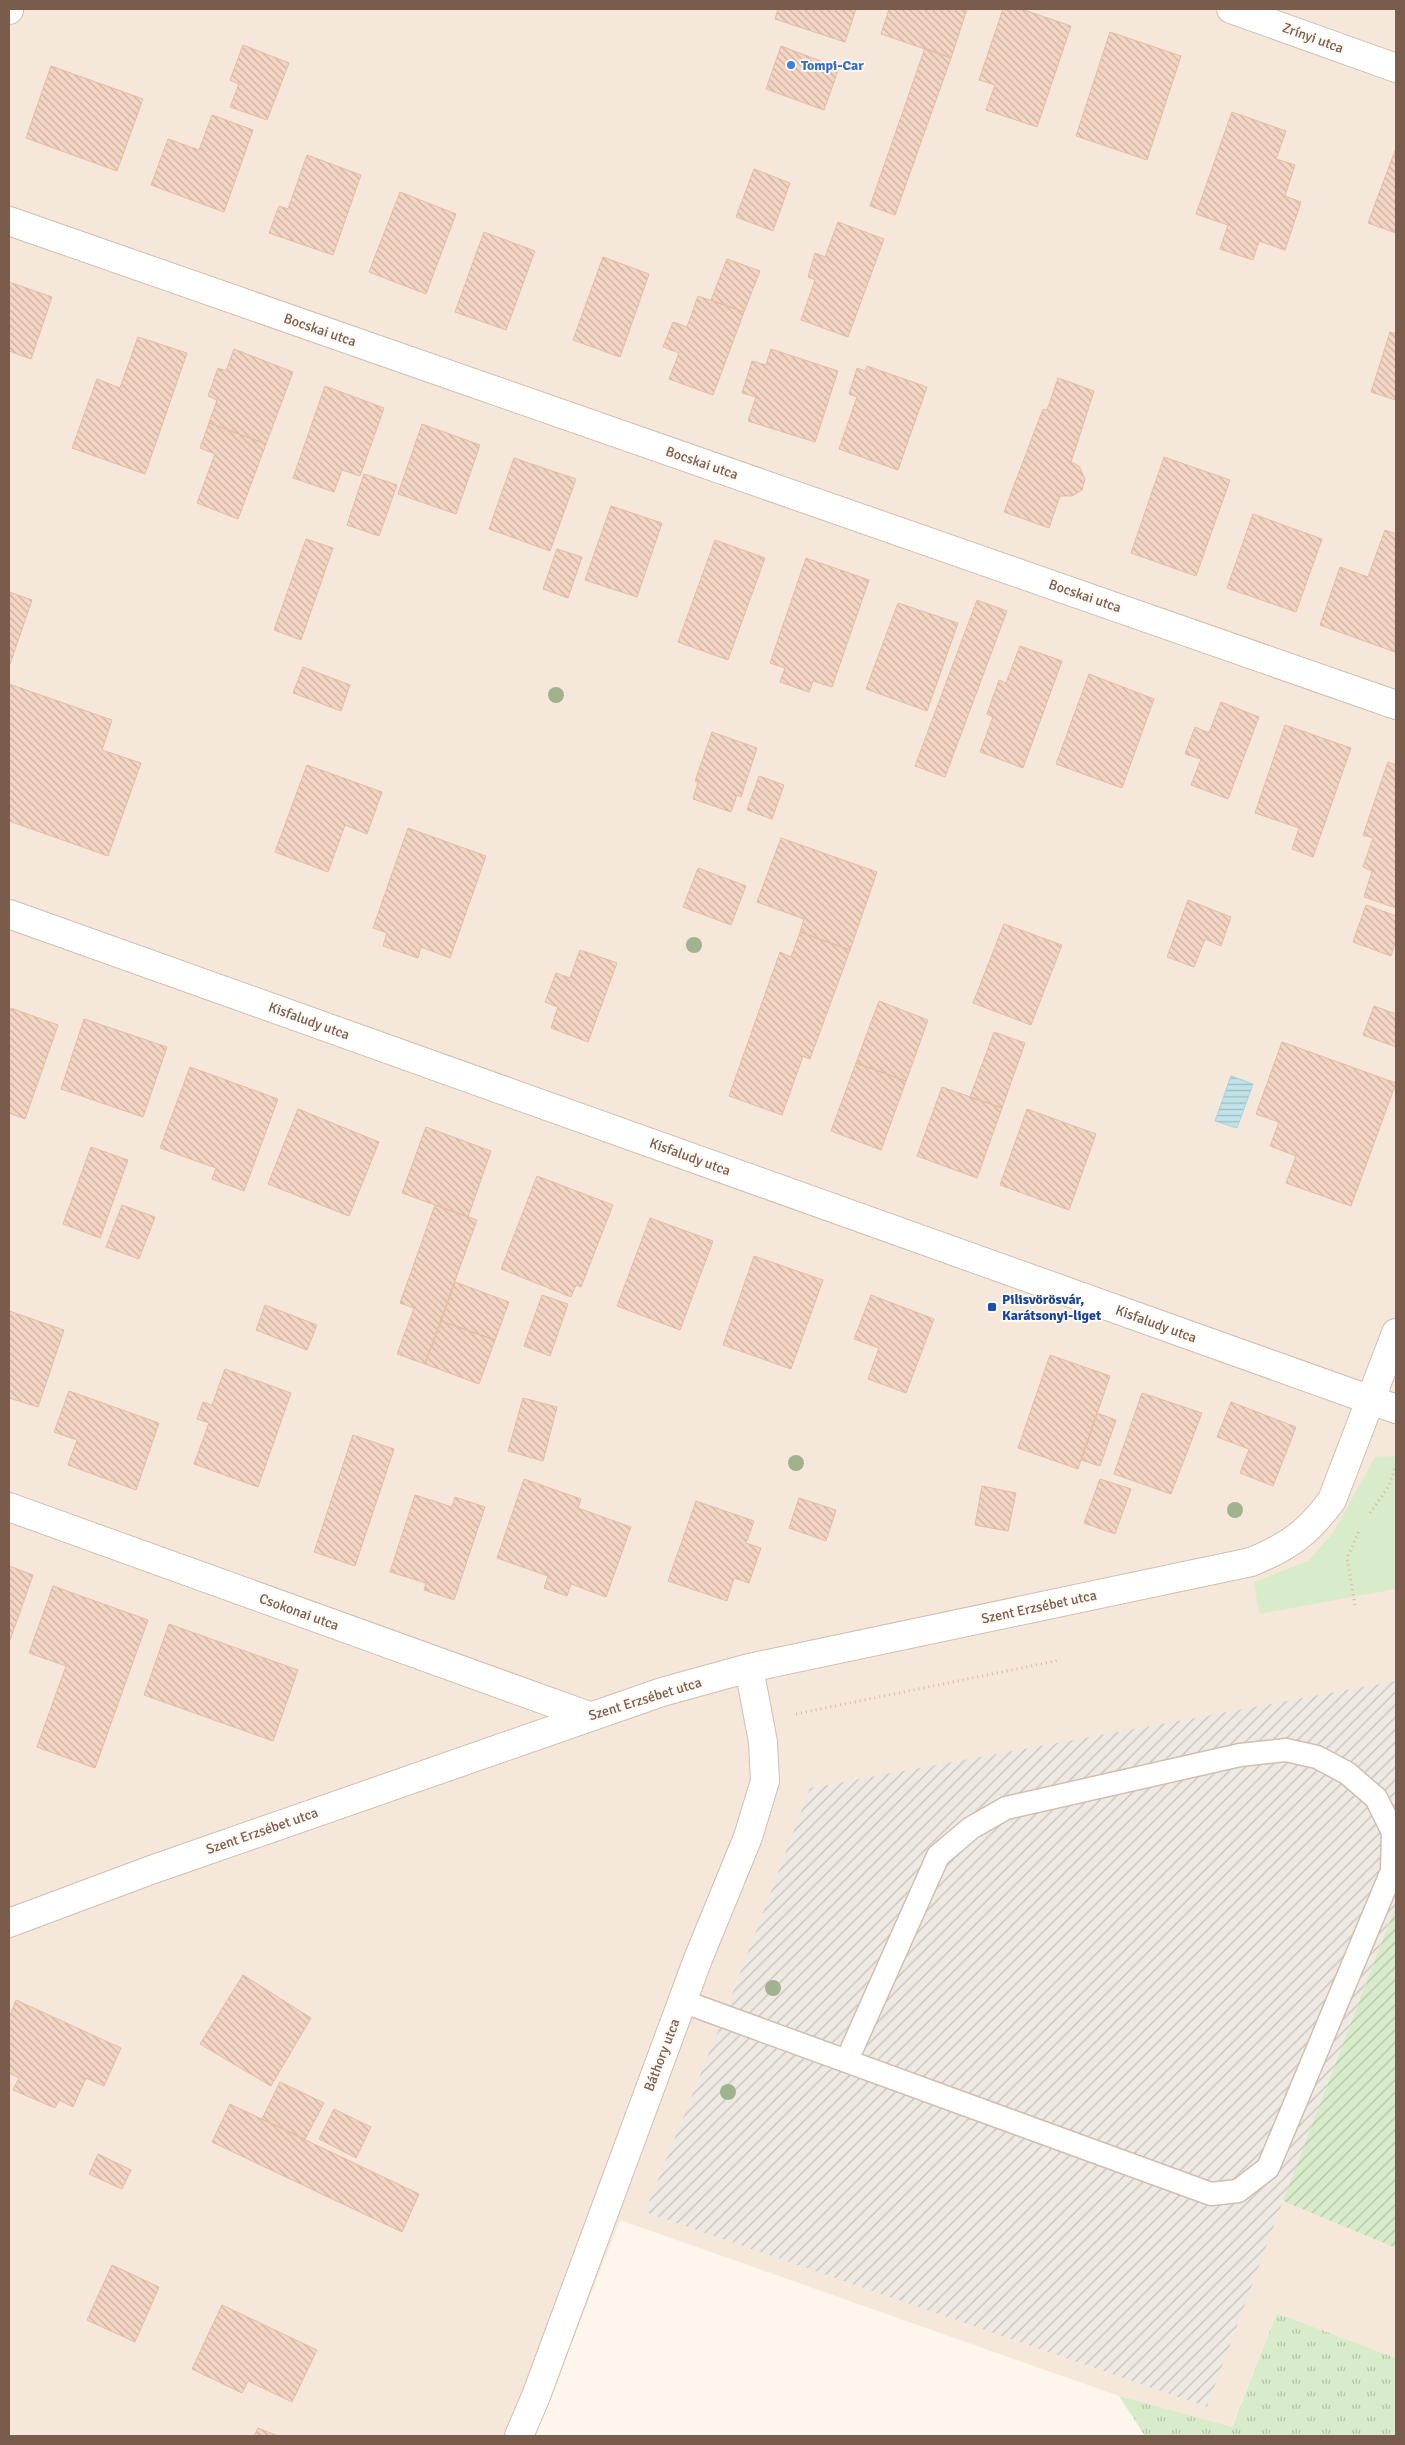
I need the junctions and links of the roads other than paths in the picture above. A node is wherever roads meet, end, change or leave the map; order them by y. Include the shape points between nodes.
1 (1231, 9) edge
2 (1396, 68) edge
3 (9, 221) edge
4 (1396, 705) edge
5 (9, 914) edge
6 (1396, 1333) edge
7 (1384, 1405) edge
8 (9, 1507) edge
9 (749, 1668) junction
10 (589, 1716) junction
11 (9, 1923) edge
12 (682, 2001) junction
13 (847, 2060) junction
14 (518, 2436) edge

1 - 2 street, Zrínyi utca
3 - 4 street, Bocskai utca
5 - 7 street, Kisfaludy utca
6 - 7 street, Szent Erzsébet utca
7 - 9 street, Szent Erzsébet utca via 1316,1523 1276,1552 1251,1562
8 - 10 street, Csokonai utca
9 - 10 street, Szent Erzsébet utca
9 - 12 street, Báthory utca via 763,1742 765,1781 748,1836
10 - 11 street, Szent Erzsébet utca via 160,1866
12 - 13 lane
12 - 14 street, Báthory utca via 536,2396
13 - 13 lane via 1211,2194 1238,2191 1268,2168 1392,1871 1393,1832 1376,1798 1347,1773 1317,1757 1286,1750 1240,1755 1006,1808 970,1828 938,1856

